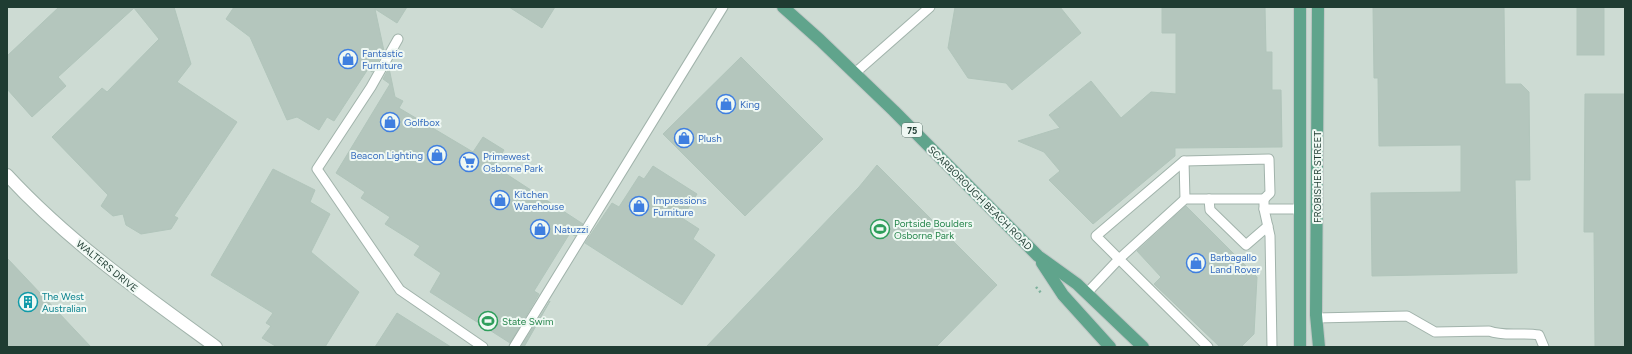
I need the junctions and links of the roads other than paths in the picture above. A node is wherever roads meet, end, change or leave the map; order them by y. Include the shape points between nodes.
1 (723, 7) edge
2 (783, 7) edge
3 (930, 7) edge
4 (1300, 7) edge
5 (1318, 7) edge
6 (398, 39) dead end
7 (855, 73) junction
8 (1184, 161) junction
9 (7, 175) edge
10 (1186, 199) junction
11 (1209, 199) junction
12 (1264, 199) junction
13 (1264, 209) junction
14 (1300, 209) junction
15 (1268, 226) junction
16 (1038, 256) junction
17 (1119, 259) junction
18 (1087, 293) junction
19 (1316, 318) junction
20 (216, 347) edge
21 (483, 347) edge
22 (514, 347) edge
23 (1110, 347) edge
24 (1142, 347) edge
25 (1208, 347) edge
26 (1272, 347) edge
27 (1300, 347) edge
28 (1319, 347) edge
29 (1544, 347) edge

1 - 22 lane
2 - 7 main road, SCARBOROUGH BEACH ROAD / 75
3 - 7 lane
4 - 14 main road, FROBISHER STREET
5 - 19 main road, FROBISHER STREET
6 - 21 lane via 371,88 317,169 400,290
7 - 16 main road, SCARBOROUGH BEACH ROAD / 75
8 - 10 lane
8 - 12 lane via 1269,159 1270,194
8 - 17 lane via 1096,236
9 - 20 street, WALTERS DRIVE via 67,233 122,279
10 - 11 lane
10 - 17 lane
11 - 12 lane
11 - 15 lane via 1210,210 1246,245
12 - 13 lane
13 - 14 lane
13 - 15 lane
14 - 27 main road, FROBISHER STREET
15 - 26 lane
16 - 18 main road, SCARBOROUGH BEACH ROAD / 75
16 - 23 main road, SCARBOROUGH BEACH ROAD / 75 via 1063,295
17 - 18 lane
17 - 25 lane
18 - 24 main road, SCARBOROUGH BEACH ROAD / 75
19 - 28 main road, FROBISHER STREET
19 - 29 lane via 1407,316 1435,332 1489,331 1497,334 1539,335

